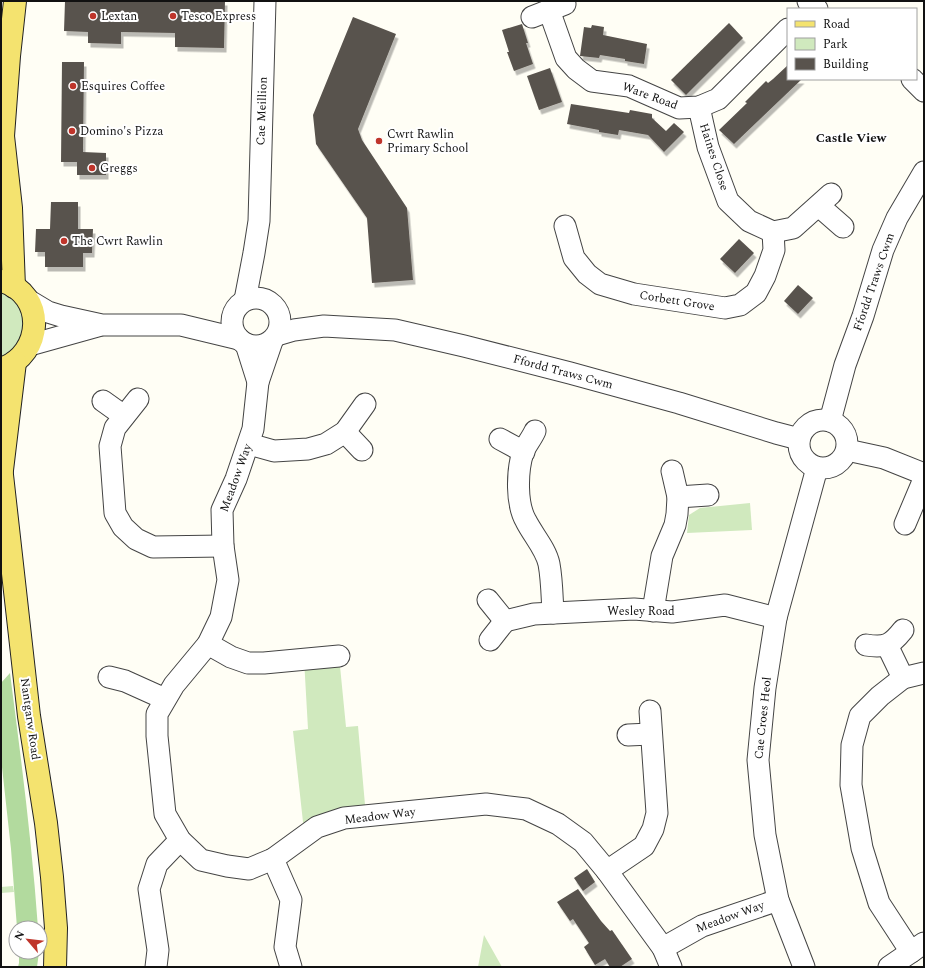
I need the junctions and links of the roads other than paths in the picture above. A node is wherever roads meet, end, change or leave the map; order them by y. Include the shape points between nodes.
1 (15, 1) edge
2 (265, 1) edge
3 (549, 10) dead end
4 (787, 31) edge
5 (913, 80) edge
6 (924, 91) edge
7 (700, 107) junction
8 (2, 140) edge
9 (924, 172) edge
10 (259, 220) junction
11 (565, 226) dead end
12 (843, 227) dead end
13 (773, 232) junction
14 (14, 289) edge
15 (272, 304) junction
16 (240, 305) junction
17 (102, 325) junction
18 (181, 325) junction
19 (324, 326) junction
20 (274, 338) junction
21 (242, 341) junction
22 (30, 345) junction
23 (8, 366) edge
24 (258, 382) junction
25 (138, 399) dead end
26 (103, 401) dead end
27 (365, 404) dead end
28 (124, 416) junction
29 (830, 420) junction
30 (535, 431) dead end
31 (345, 432) junction
32 (500, 439) dead end
33 (799, 439) junction
34 (249, 444) junction
35 (362, 450) dead end
36 (847, 450) junction
37 (524, 452) junction
38 (2, 468) edge
39 (817, 468) junction
40 (672, 471) dead end
41 (924, 474) edge
42 (924, 479) edge
43 (708, 495) dead end
44 (678, 497) junction
45 (905, 524) dead end
46 (222, 546) junction
47 (488, 600) dead end
48 (653, 611) junction
49 (553, 613) junction
50 (776, 618) junction
51 (505, 621) junction
52 (903, 630) dead end
53 (490, 640) dead end
54 (208, 644) junction
55 (866, 645) dead end
56 (887, 646) junction
57 (340, 656) dead end
58 (924, 673) edge
59 (123, 674) dead end
60 (903, 678) junction
61 (165, 699) junction
62 (650, 711) dead end
63 (628, 734) dead end
64 (651, 734) junction
65 (180, 840) junction
66 (273, 859) junction
67 (607, 871) junction
68 (778, 900) junction
69 (663, 948) junction
70 (917, 948) edge
71 (55, 967) edge
72 (156, 967) edge
73 (291, 967) edge
74 (671, 967) edge
75 (804, 967) edge
76 (889, 967) edge

1 - 8 main road
2 - 10 street, Cae Meillion
3 - 7 street, Ware Road via 566,58 584,76 592,81 629,86 679,108
4 - 7 street, Ware Road via 718,99
5 - 6 street
7 - 13 street, Haines Close via 708,147 728,201 749,220
8 - 14 main road via 11,208
9 - 29 street, Ffordd Traws Cwm via 897,218 883,250
10 - 15 street, Cae Meillion
10 - 16 street, Cae Meillion via 254,253
11 - 13 street, Corbett Grove via 574,258 587,274 600,284 634,294 725,308 740,305 756,293 774,250
12 - 13 street via 825,200 793,228
14 - 17 street via 48,312
14 - 22 main road via 34,315 34,331
15 - 16 street via 259,297 250,298
15 - 19 street, Ffordd Traws Cwm via 292,316
15 - 20 street via 281,320
16 - 18 street via 214,317
16 - 21 street via 233,315 232,323 233,330
17 - 18 street
17 - 22 street
18 - 21 street
19 - 20 street, Ffordd Traws Cwm via 299,329
19 - 33 street, Ffordd Traws Cwm via 395,330 464,346 664,399
20 - 21 street via 265,345 257,346
20 - 24 street, Meadow Way
21 - 24 street, Meadow Way
22 - 23 main road via 22,357
23 - 38 main road, Nantgarw Road
24 - 34 street, Meadow Way
25 - 28 street
26 - 28 street
27 - 31 street
28 - 46 street via 115,428 110,446 115,513 123,528 136,539 153,547
29 - 33 street via 812,421 801,432
29 - 36 street via 841,427 845,434
30 - 37 street
31 - 34 street via 326,444 308,449 274,451
31 - 35 street
32 - 37 street
33 - 39 street via 800,454 810,465
34 - 46 street, Meadow Way via 222,510
36 - 39 street via 839,463 832,467
36 - 41 street via 884,458
37 - 49 street via 520,468 520,506 549,563
38 - 71 main road, Nantgarw Road via 29,716 52,877 56,928
39 - 50 street, Cae Croes Heol
40 - 44 street
42 - 45 street
43 - 44 street
44 - 48 street via 675,525 660,563
46 - 54 street, Meadow Way via 228,580 221,616
47 - 51 street
48 - 49 street, Wesley Road
48 - 50 street, Wesley Road via 672,612 725,605
49 - 51 street, Wesley Road via 534,614
50 - 68 street, Cae Croes Heol via 765,688 758,760 765,835
51 - 53 street
52 - 56 street
54 - 57 street via 248,663
54 - 61 street, Meadow Way
55 - 56 street
56 - 60 street
58 - 60 street
59 - 61 street
60 - 70 street via 860,716 852,745 851,785 862,848 879,903
61 - 65 street, Meadow Way via 157,714 156,736 165,814
62 - 64 street
63 - 64 street
64 - 67 street via 657,813 653,829 644,846
65 - 66 street, Meadow Way via 201,860 227,866 248,868
65 - 72 street via 157,864 149,889 158,950
66 - 67 street, Meadow Way via 317,827 344,818 486,804 526,809 558,824 583,842
66 - 73 street via 291,900 285,947
67 - 69 street, Meadow Way
68 - 69 street, Meadow Way via 702,926
68 - 75 street, Cae Croes Heol
69 - 74 street
70 - 76 street

